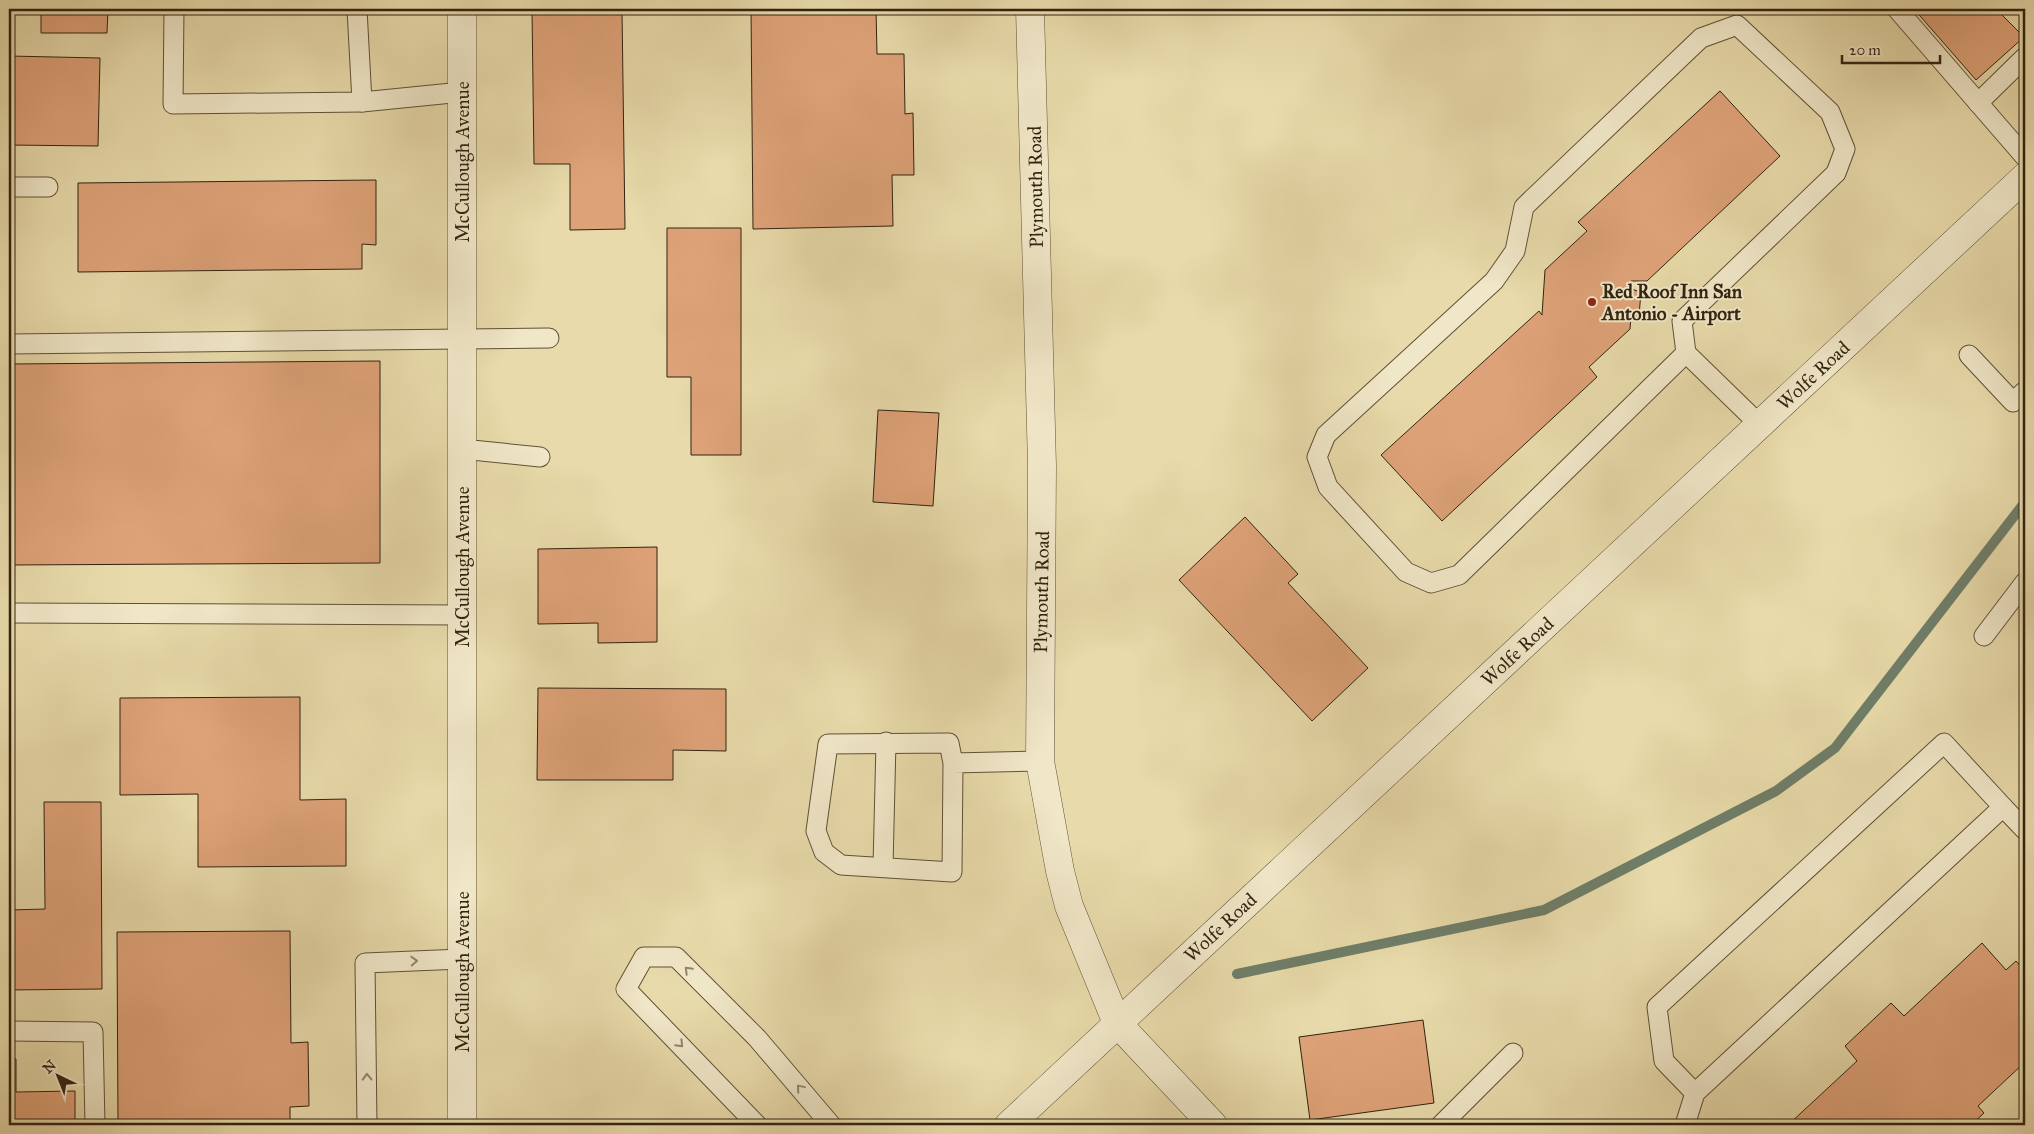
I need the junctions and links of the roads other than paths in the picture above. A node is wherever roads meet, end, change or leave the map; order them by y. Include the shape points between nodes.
1 (174, 9) edge
2 (356, 9) edge
3 (462, 9) edge
4 (1030, 9) edge
5 (1897, 9) edge
6 (2025, 57) edge
7 (462, 92) junction
8 (362, 102) junction
9 (1978, 103) junction
10 (2025, 157) edge
11 (2025, 177) edge
12 (9, 187) edge
13 (48, 188) dead end
14 (549, 338) dead end
15 (462, 340) junction
16 (9, 344) edge
17 (1686, 353) junction
18 (1969, 355) dead end
19 (2025, 391) edge
20 (1760, 425) junction
21 (462, 449) junction
22 (540, 456) dead end
23 (2025, 582) edge
24 (9, 613) edge
25 (462, 615) junction
26 (1984, 636) dead end
27 (886, 742) junction
28 (1040, 761) junction
29 (953, 763) junction
30 (2004, 806) junction
31 (2025, 830) edge
32 (883, 867) junction
33 (462, 959) junction
34 (1116, 1023) junction
35 (9, 1031) edge
36 (1513, 1053) dead end
37 (1695, 1093) junction
38 (95, 1125) edge
39 (368, 1125) edge
40 (462, 1125) edge
41 (757, 1125) edge
42 (831, 1125) edge
43 (1009, 1125) edge
44 (1213, 1125) edge
45 (1441, 1125) edge
46 (1685, 1125) edge

1 - 8 lane via 173,104
2 - 8 lane
3 - 7 street, McCullough Avenue
4 - 28 street, Plymouth Road via 1042,466
5 - 9 lane
6 - 9 lane
7 - 8 lane
7 - 15 street, McCullough Avenue
9 - 10 lane
11 - 20 street, Wolfe Road
12 - 13 lane
14 - 15 lane
15 - 16 lane
15 - 21 street, McCullough Avenue
17 - 17 lane via 1682,321 1836,173 1845,149 1830,112 1737,26 1701,38 1524,207 1516,251 1494,281 1326,435 1317,457 1328,487 1406,572 1431,582 1459,575
17 - 20 lane
18 - 19 lane via 2013,402
20 - 34 street, Wolfe Road
21 - 22 lane
21 - 25 street, McCullough Avenue
23 - 26 lane
24 - 25 lane
25 - 33 street, McCullough Avenue
27 - 29 lane via 949,742
27 - 32 lane
27 - 32 lane via 828,744 816,830 824,852 841,865
28 - 29 lane
28 - 34 street, Plymouth Road via 1069,906
29 - 32 lane via 952,872
30 - 31 lane
30 - 37 lane
30 - 37 lane via 1944,743 1657,1007 1664,1061
39 -> 33 lane via 365,963
33 - 40 street, McCullough Avenue
34 - 43 street, Wolfe Road
34 - 44 street, Plymouth Road
35 - 38 lane via 93,1032
36 - 45 lane
37 - 46 lane
42 -> 41 lane via 757,1038 676,958 644,957 626,989

